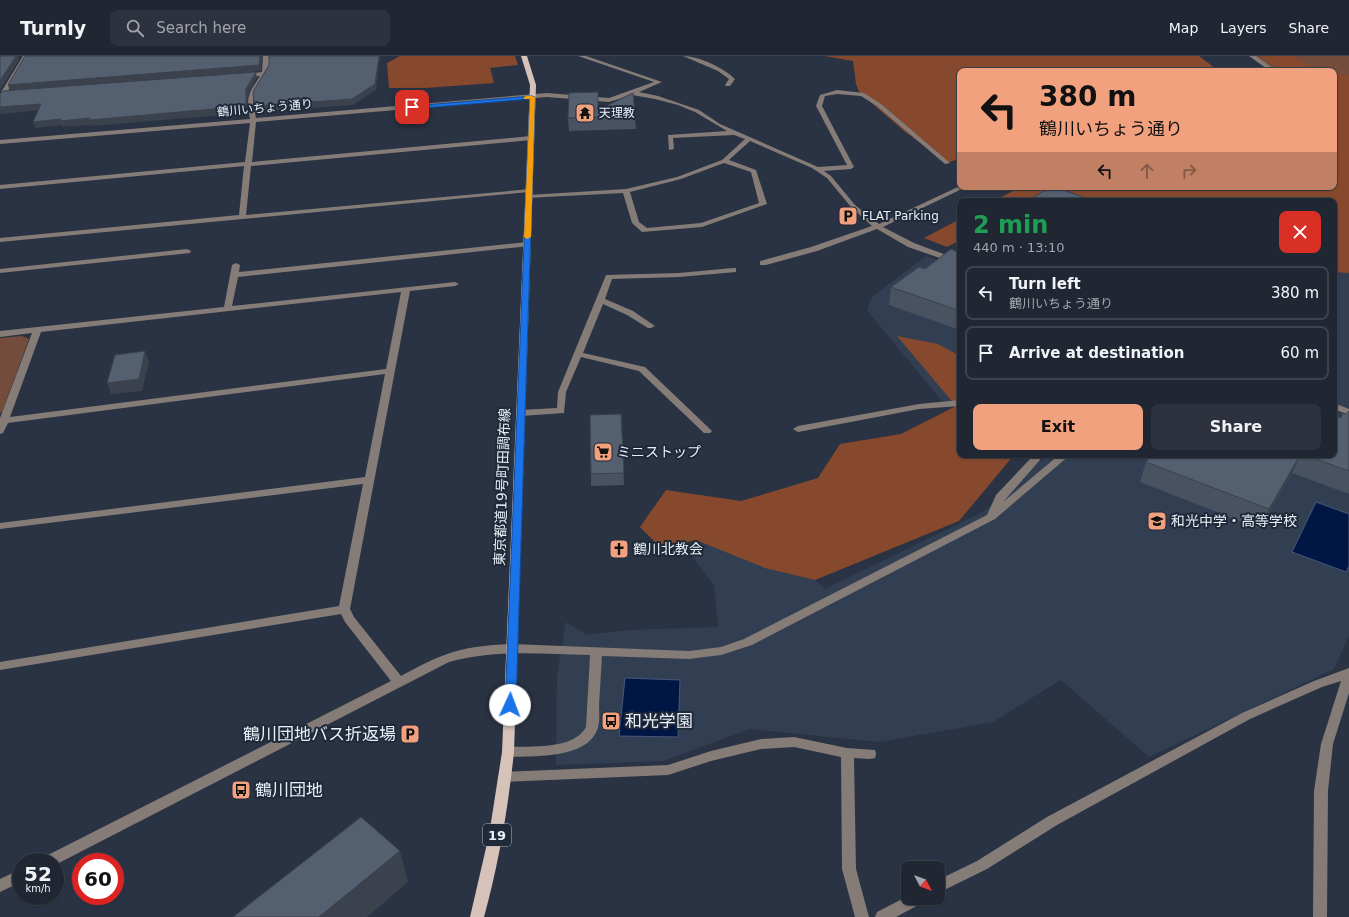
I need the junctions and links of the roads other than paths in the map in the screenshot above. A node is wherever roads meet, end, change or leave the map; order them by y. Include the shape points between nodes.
1 (18, 56) edge
2 (25, 56) edge
3 (266, 56) edge
4 (524, 56) edge
5 (581, 56) edge
6 (686, 56) edge
7 (1252, 56) edge
8 (1270, 68) edge
9 (264, 74) junction
10 (241, 76) edge
11 (728, 85) dead end
12 (632, 93) junction
13 (10, 94) edge
14 (1, 96) edge
15 (532, 97) junction
16 (254, 120) junction
17 (736, 133) junction
18 (531, 138) junction
19 (749, 139) junction
20 (0, 142) edge
21 (671, 149) dead end
22 (724, 161) junction
23 (947, 162) dead end
24 (248, 164) junction
25 (818, 170) junction
26 (0, 187) edge
27 (957, 190) edge
28 (626, 191) junction
29 (529, 193) junction
30 (242, 217) junction
31 (878, 227) junction
32 (0, 240) edge
33 (527, 244) junction
34 (187, 251) dead end
35 (957, 262) edge
36 (764, 263) dead end
37 (236, 265) dead end
38 (0, 270) edge
39 (733, 270) dead end
40 (234, 275) junction
41 (455, 284) dead end
42 (406, 289) junction
43 (601, 300) junction
44 (228, 308) junction
45 (650, 326) dead end
46 (38, 329) junction
47 (0, 334) edge
48 (577, 354) junction
49 (390, 371) junction
50 (957, 403) edge
51 (1337, 407) edge
52 (1349, 412) edge
53 (521, 413) junction
54 (2, 420) edge
55 (798, 429) dead end
56 (0, 431) edge
57 (707, 431) dead end
58 (1035, 458) edge
59 (1061, 458) edge
60 (369, 480) junction
61 (991, 517) junction
62 (0, 526) edge
63 (344, 609) junction
64 (512, 648) junction
65 (596, 652) junction
66 (0, 666) edge
67 (1349, 673) edge
68 (399, 683) junction
69 (508, 752) junction
70 (847, 753) junction
71 (870, 754) dead end
72 (505, 777) junction
73 (64, 853) edge
74 (12, 880) edge
75 (945, 884) edge
76 (0, 886) edge
77 (904, 905) edge
78 (477, 917) edge
79 (862, 917) edge
80 (882, 917) edge
81 (1320, 917) edge

1 - 2 street
2 - 14 street
3 - 9 street
4 - 15 main road, 東京都道19号町田調布線 / 19 via 533,86
5 - 12 street, 鶴川いちょう通り via 659,82
6 - 11 street via 720,70 732,79
7 - 8 street
9 - 10 street
9 - 16 street via 250,95
12 - 15 street, 鶴川いちょう通り via 609,100 548,95
12 - 17 street via 680,104
13 - 14 street
15 - 16 street, 鶴川いちょう通り
15 - 18 main road, 東京都道19号町田調布線 / 19
16 - 20 street, 鶴川いちょう通り
16 - 24 street
17 - 19 street
17 - 21 street via 670,136
18 - 24 street
18 - 29 main road, 東京都道19号町田調布線 / 19
19 - 22 street
19 - 25 street via 788,154
22 - 28 street via 679,178
22 - 28 street via 754,171 763,204 702,225 646,230 636,223
23 - 25 street via 879,105 862,94 837,92 823,95 819,106 850,167
24 - 26 street
24 - 30 street
25 - 31 street via 829,177 853,206
27 - 31 street
28 - 29 street
29 - 30 street
29 - 33 main road, 東京都道19号町田調布線 / 19
30 - 32 street
31 - 35 street via 911,245
31 - 36 street
33 - 40 street
33 - 53 main road, 東京都道19号町田調布線 / 19
34 - 38 street
37 - 40 street
39 - 43 street via 609,277
40 - 44 street
41 - 42 street
42 - 44 street
42 - 49 street
43 - 45 street via 630,313
43 - 48 street
44 - 46 street
46 - 47 street
46 - 54 street
48 - 53 street via 562,392 561,411
48 - 57 street via 642,368
49 - 54 street
49 - 60 street
50 - 55 street via 867,415 828,425
51 - 52 street
53 - 64 main road, 東京都道19号町田調布線 / 19
54 - 56 street
58 - 61 street via 1000,497
59 - 61 street
60 - 62 street
60 - 63 street
61 - 65 street via 748,642 721,651 689,655
63 - 66 street
63 - 68 street
64 - 65 street
64 - 68 street via 468,652 445,660
64 - 69 main road, 東京都道19号町田調布線 / 19
65 - 69 street via 592,727 587,737 568,746
67 - 75 street via 1246,716 1052,821 982,866
67 - 81 street via 1327,744 1321,791
68 - 73 street
69 - 72 main road, 東京都道19号町田調布線 / 19
70 - 71 street
70 - 72 street via 794,742 761,744 668,770
70 - 79 street via 849,869
72 - 78 main road, 東京都道19号町田調布線 / 19 via 496,837
74 - 76 street
77 - 80 street

